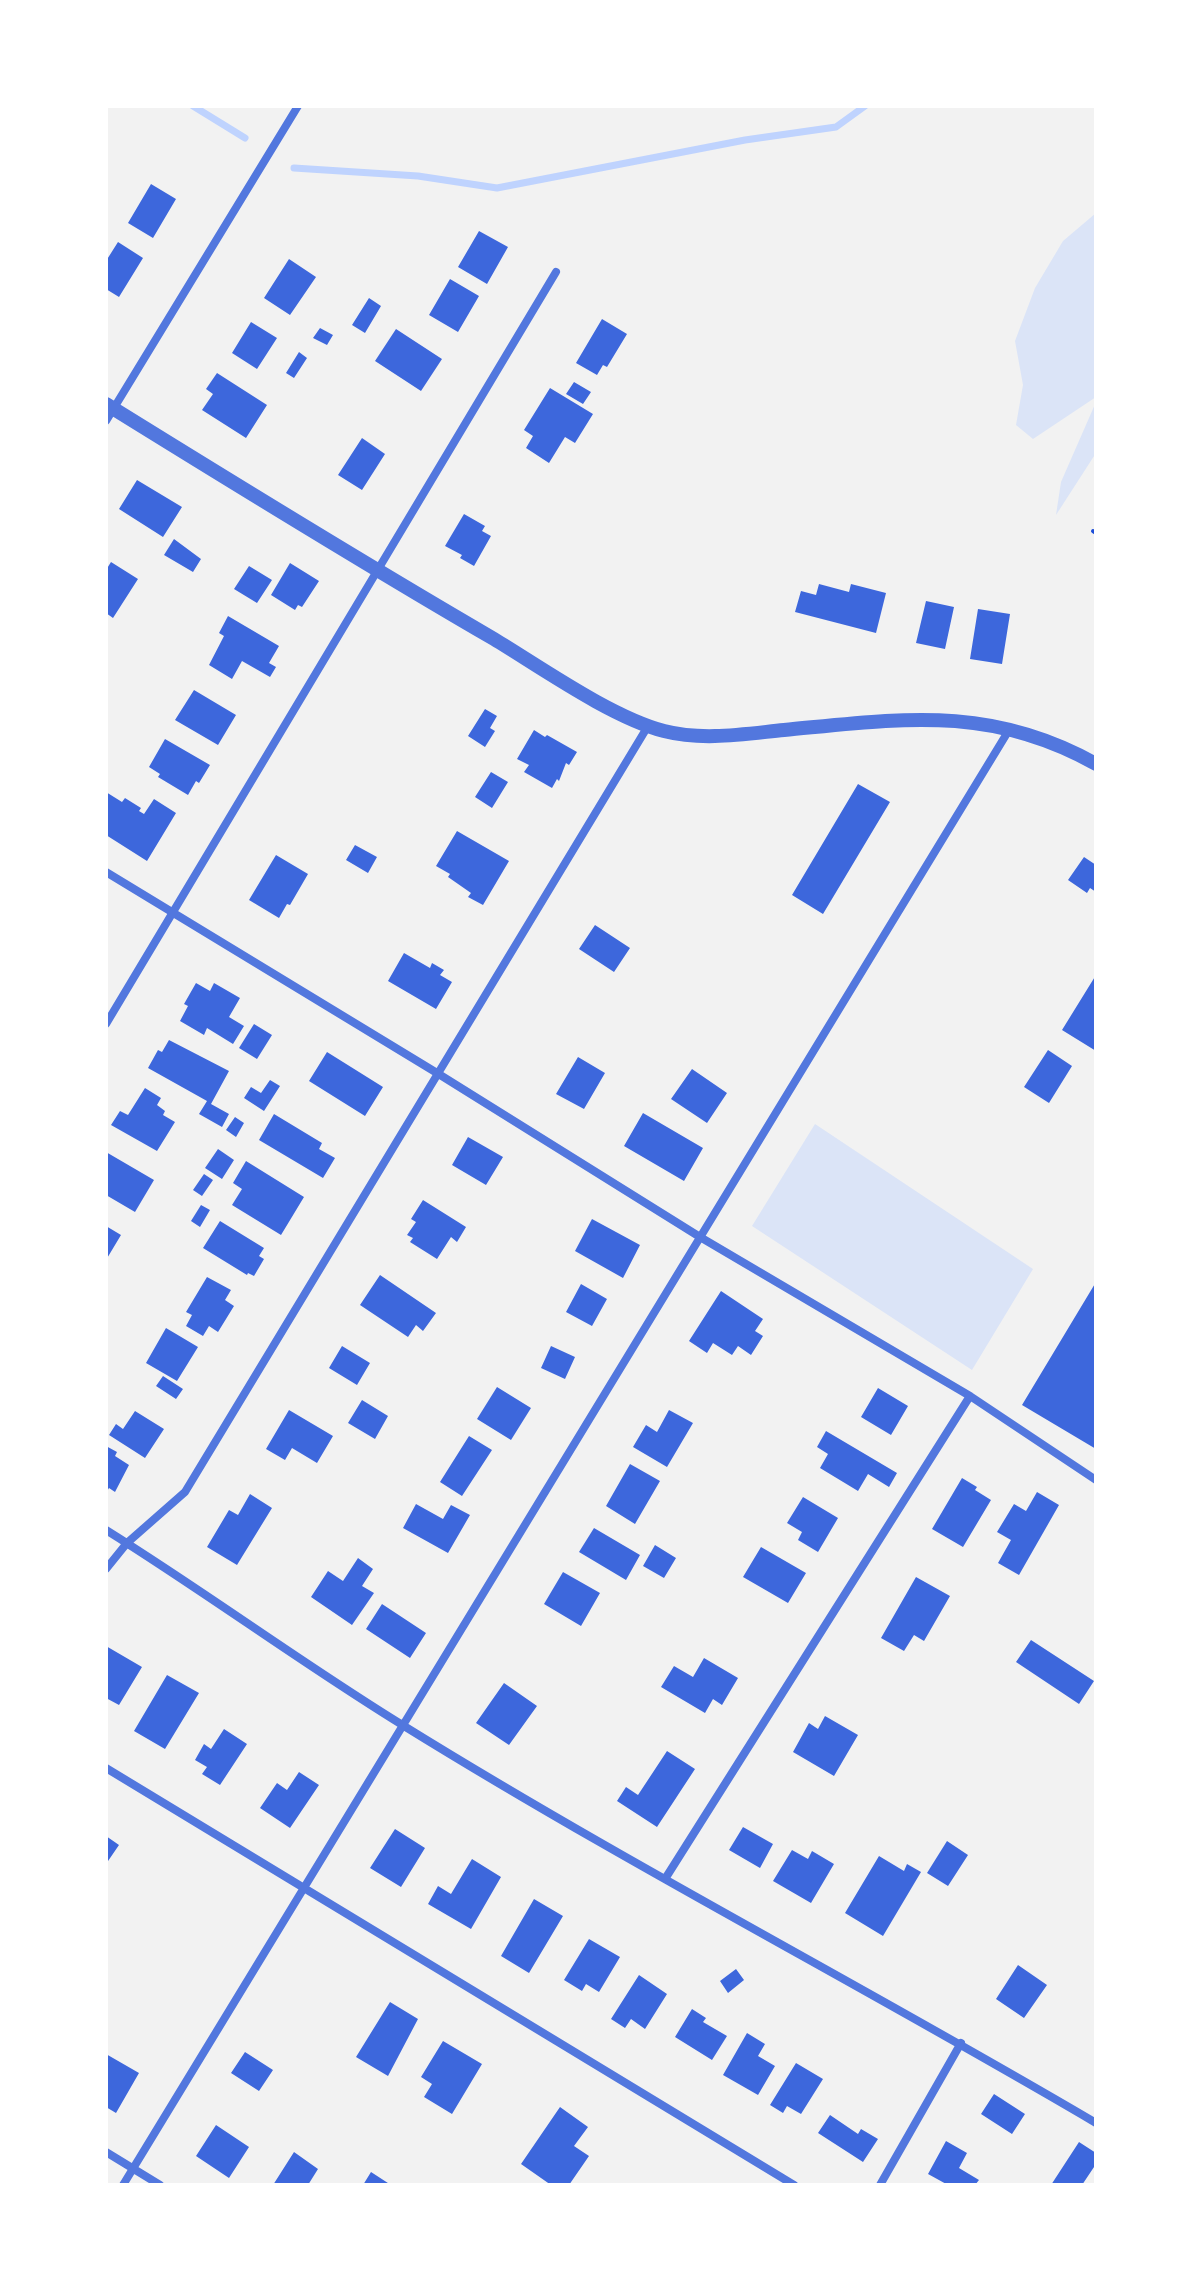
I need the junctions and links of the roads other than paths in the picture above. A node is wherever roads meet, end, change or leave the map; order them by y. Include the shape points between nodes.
1 (298, 106) edge
2 (556, 272) dead end
3 (108, 411) edge
4 (378, 571) junction
5 (648, 726) junction
6 (1009, 729) junction
7 (1096, 764) edge
8 (106, 872) edge
9 (174, 914) junction
10 (106, 1024) edge
11 (437, 1073) junction
12 (700, 1237) junction
13 (970, 1396) junction
14 (1096, 1480) edge
15 (106, 1530) edge
16 (127, 1543) junction
17 (106, 1569) edge
18 (403, 1726) junction
19 (106, 1768) edge
20 (665, 1879) junction
21 (305, 1888) junction
22 (961, 2043) junction
23 (1096, 2123) edge
24 (106, 2152) edge
25 (133, 2169) junction
26 (123, 2185) edge
27 (160, 2185) edge
28 (794, 2185) edge
29 (880, 2185) edge

1 - 3 street
2 - 4 street
3 - 4 street
4 - 5 street
4 - 9 street
5 - 6 street via 707,737 898,719
5 - 11 street
6 - 7 street
6 - 12 street
8 - 9 street
9 - 10 street
9 - 11 street
11 - 12 street
11 - 16 street via 185,1492
12 - 13 street
12 - 18 street
13 - 14 street
13 - 20 street
15 - 16 street
16 - 17 street
16 - 18 street
18 - 20 street
18 - 21 street
19 - 21 street
20 - 22 street
21 - 25 street
21 - 28 street
22 - 23 street
22 - 29 street
24 - 25 street
25 - 26 street
25 - 27 street

